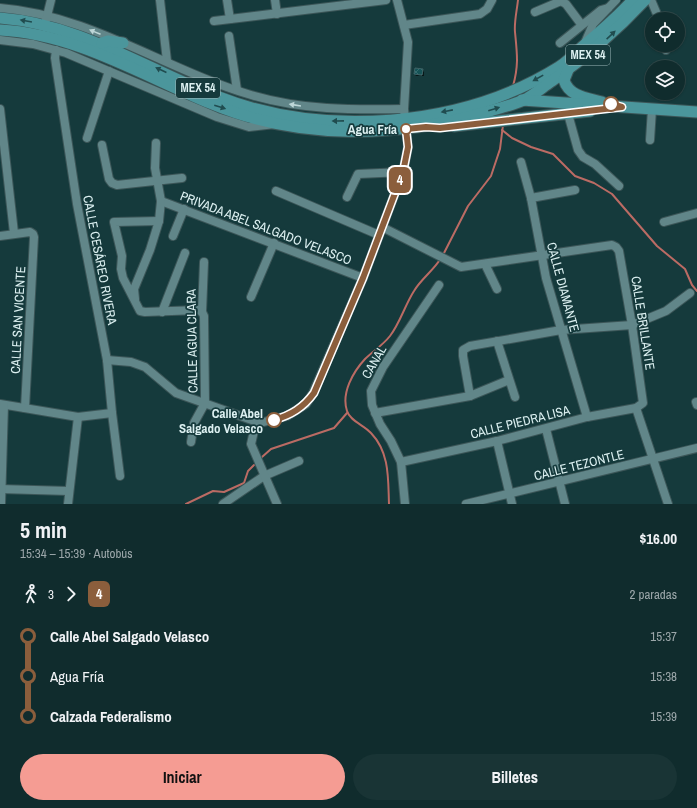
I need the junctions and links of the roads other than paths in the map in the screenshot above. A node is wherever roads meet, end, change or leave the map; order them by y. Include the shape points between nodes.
1 (51, 0) edge
2 (160, 0) edge
3 (226, 0) edge
4 (275, 0) edge
5 (386, 0) edge
6 (397, 0) edge
7 (616, 0) edge
8 (632, 0) edge
9 (645, 0) edge
10 (651, 0) edge
11 (338, 3) edge
12 (490, 3) edge
13 (0, 8) edge
14 (608, 8) junction
15 (535, 12) dead end
16 (656, 12) edge
17 (277, 14) junction
18 (0, 18) edge
19 (230, 19) junction
20 (46, 21) junction
21 (214, 21) dead end
22 (581, 24) junction
23 (404, 25) junction
24 (0, 30) edge
25 (229, 36) dead end
26 (0, 40) edge
27 (123, 43) junction
28 (560, 43) dead end
29 (99, 44) junction
30 (584, 46) junction
31 (56, 50) junction
32 (167, 61) junction
33 (568, 70) junction
34 (110, 71) junction
35 (237, 90) junction
36 (518, 98) junction
37 (622, 107) junction
38 (0, 109) edge
39 (652, 109) junction
40 (697, 112) edge
41 (568, 114) junction
42 (472, 115) junction
43 (405, 120) junction
44 (277, 123) junction
45 (87, 138) dead end
46 (650, 140) dead end
47 (156, 143) dead end
48 (102, 145) dead end
49 (521, 162) dead end
50 (403, 172) junction
51 (182, 178) dead end
52 (157, 179) junction
53 (619, 186) dead end
54 (575, 190) dead end
55 (276, 191) dead end
56 (347, 197) dead end
57 (531, 198) junction
58 (160, 201) junction
59 (184, 210) junction
60 (697, 213) edge
61 (160, 221) junction
62 (664, 222) dead end
63 (381, 231) junction
64 (14, 233) junction
65 (0, 236) edge
66 (173, 236) dead end
67 (274, 243) junction
68 (185, 254) dead end
69 (541, 256) junction
70 (204, 262) dead end
71 (484, 264) junction
72 (363, 278) junction
73 (440, 285) dead end
74 (497, 289) dead end
75 (690, 293) dead end
76 (251, 297) dead end
77 (136, 306) junction
78 (162, 312) junction
79 (202, 312) junction
80 (632, 325) junction
81 (562, 330) junction
82 (496, 341) junction
83 (107, 360) junction
84 (509, 380) junction
85 (470, 396) junction
86 (515, 397) dead end
87 (205, 403) junction
88 (2, 404) edge
89 (640, 406) junction
90 (25, 408) junction
91 (112, 413) junction
92 (375, 413) junction
93 (78, 417) junction
94 (587, 417) junction
95 (260, 423) junction
96 (546, 429) junction
97 (497, 441) junction
98 (191, 442) dead end
99 (697, 448) edge
100 (653, 459) junction
101 (299, 461) dead end
102 (401, 462) junction
103 (120, 476) dead end
104 (264, 476) junction
105 (559, 481) junction
106 (1, 489) edge
107 (69, 492) junction
108 (510, 494) junction
109 (1, 504) edge
110 (68, 504) edge
111 (223, 504) edge
112 (277, 504) edge
113 (405, 504) edge
114 (466, 504) edge
115 (512, 504) edge
116 (565, 504) edge
117 (668, 504) edge

1 - 20 street
2 - 32 street
3 - 19 street
4 - 17 street
5 - 11 street
6 - 23 street
7 - 14 street
8 - 30 main road, MEX 54
33 -> 9 main road, MEX 54 via 608,38
10 - 16 street
11 - 17 street
12 - 23 street via 480,14
13 - 20 street
14 - 22 street
14 - 30 street via 593,24
15 - 22 street via 561,1
17 - 19 street
20 -> 18 main road, MEX 54
19 - 21 street
27 -> 20 street via 87,28
20 - 29 main road, MEX 54
22 - 28 street
23 - 43 street via 408,42
24 -> 44 main road, MEX 54 via 40,35 75,45 129,66 213,105
25 - 35 street
26 - 31 street
27 - 29 main road via 108,41
27 - 32 street
43 -> 29 main road, MEX 54 via 332,122 291,117 216,96
30 -> 36 main road, MEX 54
31 - 34 street
31 - 83 street, CALLE CESÁREO RIVERA via 54,58 77,204
32 - 35 street
33 - 36 main road, MEX 54
33 - 37 main road via 564,80 570,91 576,95
34 - 44 street via 249,128
34 - 45 street
43 -> 35 street via 282,103
36 - 37 main road via 586,106
42 -> 36 main road, MEX 54
36 - 42 main road, MEX 54 via 501,96
37 - 39 main road
37 - 41 main road
38 - 64 street
39 - 40 main road
39 - 46 street
41 - 42 main road via 515,119
41 - 53 street via 578,150
42 -> 43 main road, MEX 54
42 - 43 main road, MEX 54 via 426,127
43 - 44 main road, MEX 54 via 332,131
43 - 50 street via 408,147
47 - 52 street
48 - 52 street via 112,183 116,185
49 - 57 street, CALLE DIAMANTE
50 - 56 street via 358,174
50 - 63 street
51 - 52 street
52 - 58 street
54 - 57 street
55 - 63 street
57 - 69 street, CALLE DIAMANTE
58 - 59 street, PRIVADA ABEL SALGADO VELASCO
58 - 61 street
59 - 66 street
59 - 67 street, PRIVADA ABEL SALGADO VELASCO
60 - 62 street
61 - 77 street via 134,289
61 - 77 street via 114,222 122,256 123,278
63 - 71 street via 461,267
63 - 72 street
64 - 65 street
64 - 90 street, CALLE SAN VICENTE via 33,234
67 - 72 street, PRIVADA ABEL SALGADO VELASCO
67 - 76 street
68 - 78 street
69 - 71 street
69 - 80 street, CALLE BRILLANTE via 612,245 616,247 619,251
69 - 81 street, CALLE DIAMANTE
70 - 79 street, CALLE AGUA CLARA
71 - 74 street
72 - 95 street via 314,393 306,404 288,416
73 - 92 street, CANAL via 383,367 371,391
75 - 80 street via 666,311
77 - 78 street via 140,311
78 - 79 street
79 - 87 street, CALLE AGUA CLARA
80 - 81 street
80 - 89 street, CALLE BRILLANTE
81 - 82 street
81 - 94 street, CALLE DIAMANTE
82 - 84 street
82 - 85 street via 470,346 463,350
83 - 87 street via 131,362 145,368 176,393
83 - 91 street, CALLE CESÁREO RIVERA
84 - 85 street
84 - 86 street
85 - 92 street
87 - 95 street
87 - 98 street, CALLE AGUA CLARA via 194,423
88 - 90 street
88 - 106 street
89 - 94 street, CALLE PIEDRA LISA
89 - 100 street, CALLE BRILLANTE
90 - 93 street
91 - 93 street
91 - 103 street, CALLE CESÁREO RIVERA
92 - 102 street, CANAL
93 - 107 street
94 - 96 street, CALLE PIEDRA LISA
95 - 104 street via 254,431 251,444
96 - 97 street, CALLE PIEDRA LISA
96 - 105 street
97 - 102 street, CALLE PIEDRA LISA
97 - 108 street
99 - 100 street, CALLE TEZONTLE
100 - 105 street, CALLE TEZONTLE
100 - 117 street, CALLE BRILLANTE
101 - 104 street
102 - 113 street, CANAL
104 - 111 street
104 - 112 street
105 - 108 street, CALLE TEZONTLE
105 - 116 street
106 - 107 street
106 - 109 street
107 - 110 street
108 - 114 street, CALLE TEZONTLE
108 - 115 street

